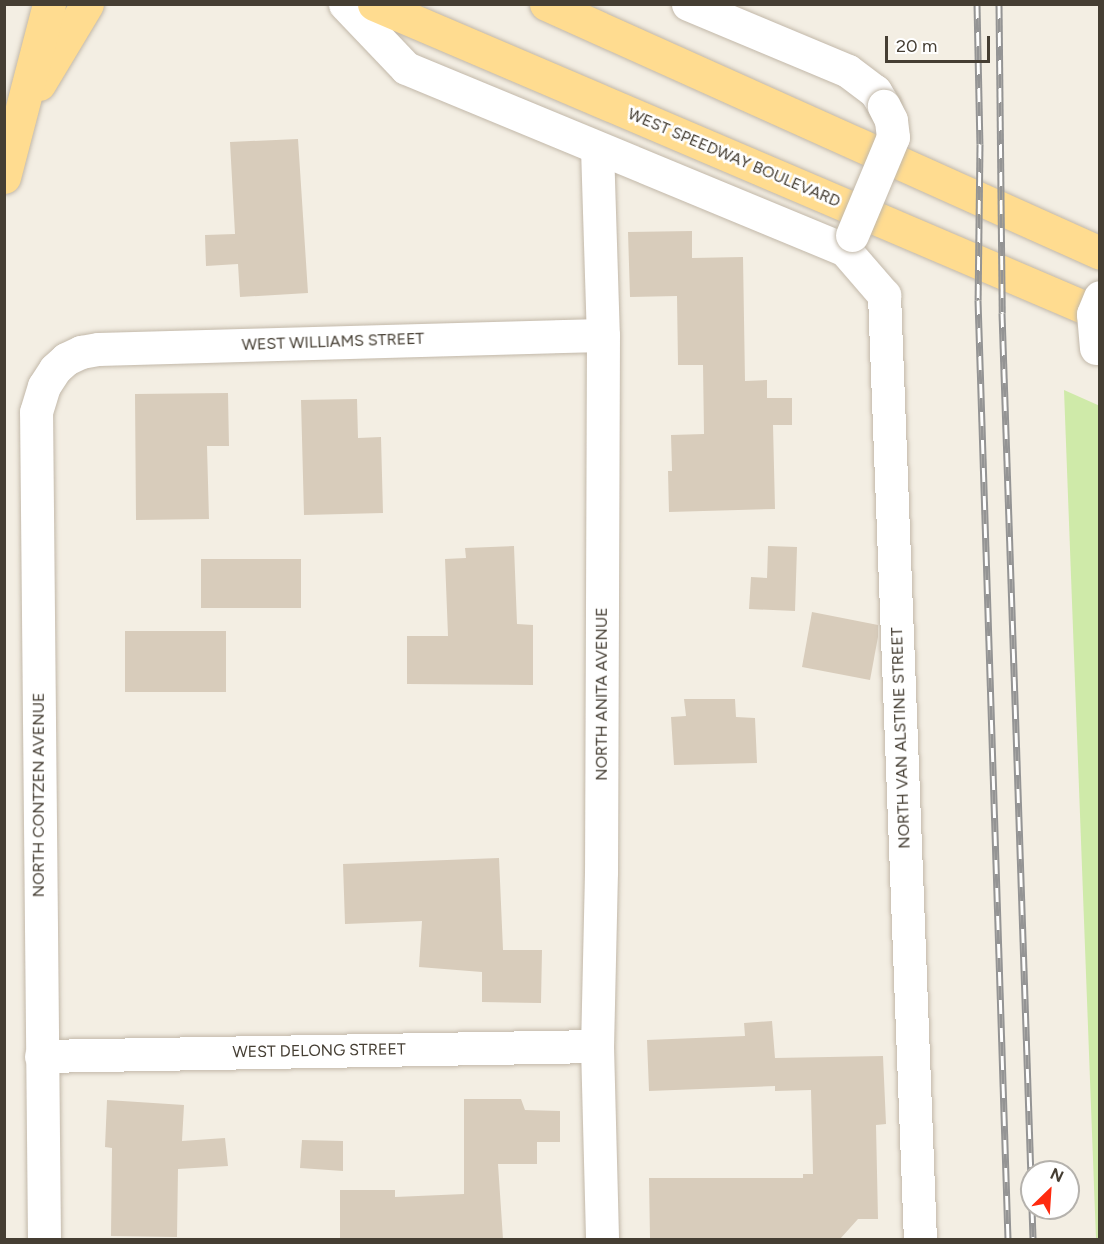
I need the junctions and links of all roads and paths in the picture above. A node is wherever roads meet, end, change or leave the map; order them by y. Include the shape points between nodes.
1 (49, 4) edge
2 (87, 4) edge
3 (345, 4) edge
4 (374, 4) edge
5 (546, 4) edge
6 (688, 4) edge
7 (21, 114) junction
8 (597, 148) junction
9 (4, 177) edge
10 (849, 242) junction
11 (1100, 254) edge
12 (1100, 297) edge
13 (1100, 314) edge
14 (603, 335) junction
15 (1098, 355) edge
16 (66, 359) joint
17 (597, 1046) junction
18 (41, 1056) junction
19 (44, 1239) edge
20 (602, 1239) edge
21 (920, 1239) edge

1 - 7 main road
2 - 7 main road
3 - 8 street via 406,68
4 - 13 main road, WEST SPEEDWAY BOULEVARD
5 - 11 main road
6 - 10 street, bridge via 848,71 875,91 891,120 893,137
7 - 9 main road
8 - 10 street
8 - 14 street, NORTH ANITA AVENUE
10 - 21 street, NORTH VAN ALSTINE STREET via 884,295
12 - 15 street, bridge via 1092,314
14 - 16 street, WEST WILLIAMS STREET via 98,349
14 - 17 street, NORTH ANITA AVENUE
16 - 18 street, NORTH CONTZEN AVENUE via 44,386 36,412
17 - 18 street, WEST DELONG STREET
17 - 20 street, NORTH ANITA AVENUE
18 - 19 street, NORTH CONTZEN AVENUE

